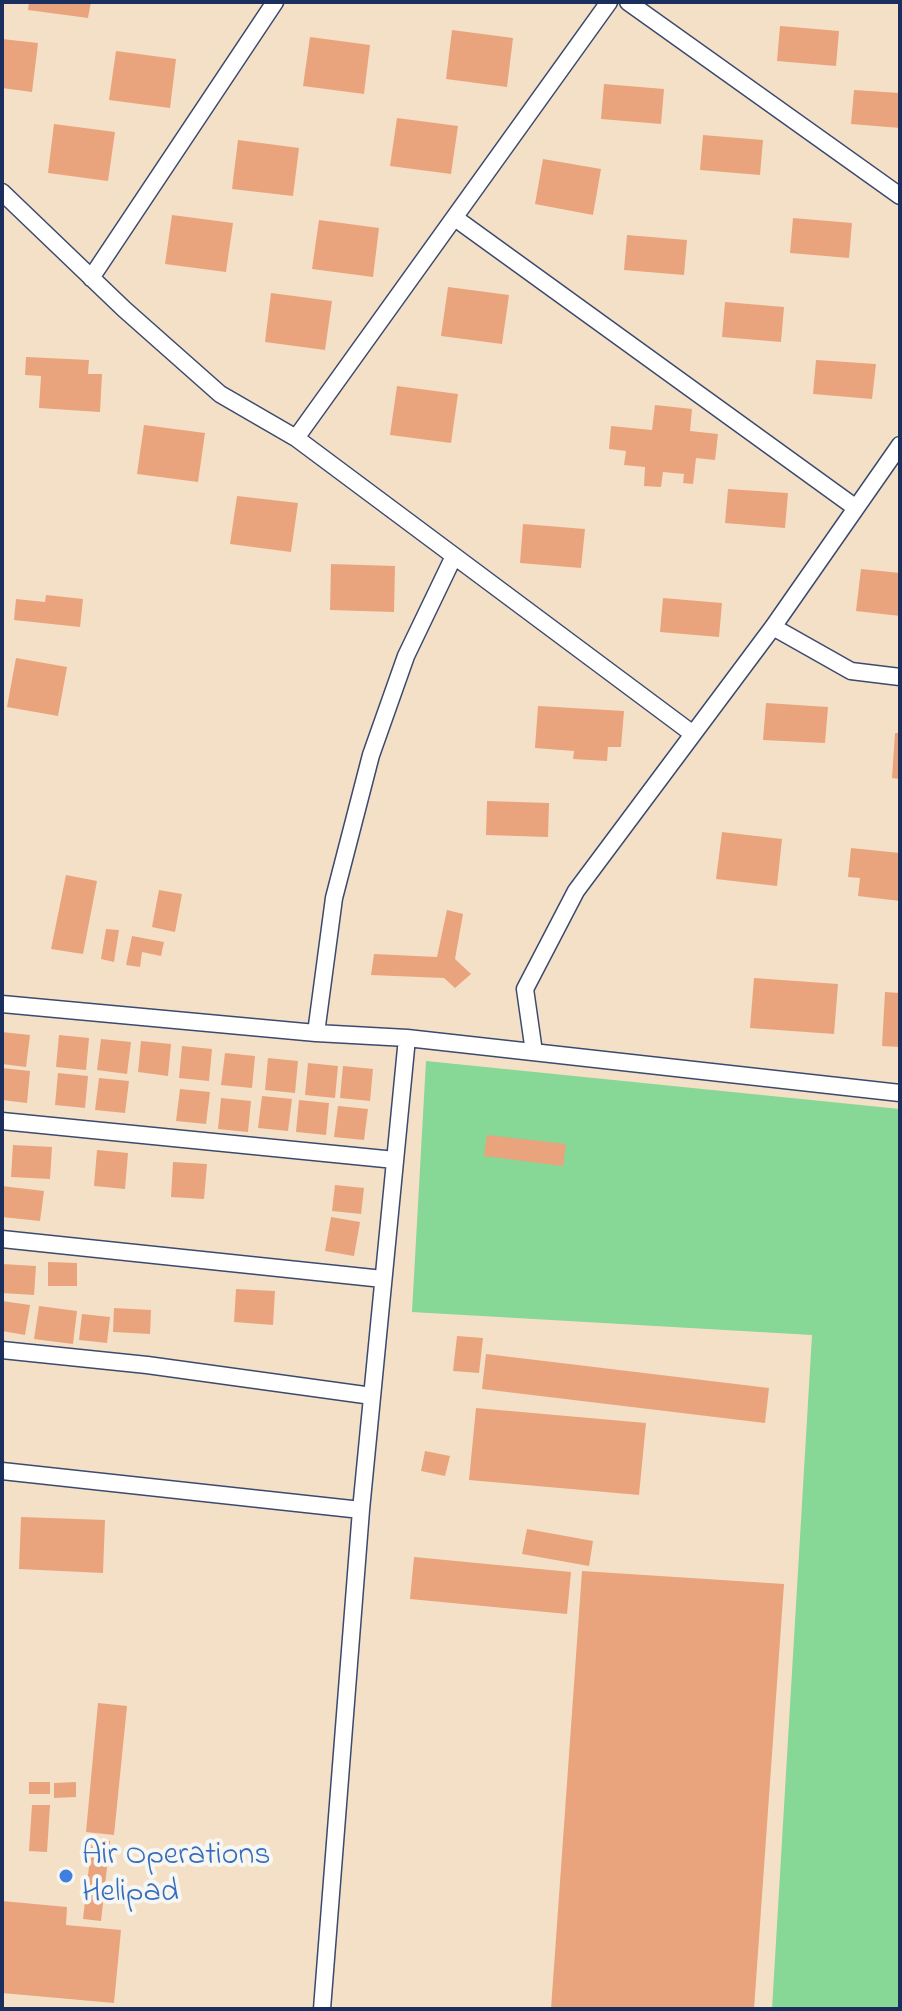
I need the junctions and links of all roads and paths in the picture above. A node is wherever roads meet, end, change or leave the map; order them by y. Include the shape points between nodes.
1 (275, 2) edge
2 (609, 2) edge
3 (628, 2) edge
4 (2, 192) edge
5 (900, 196) edge
6 (455, 218) junction
7 (91, 278) junction
8 (296, 438) junction
9 (900, 445) edge
10 (856, 508) junction
11 (454, 556) junction
12 (773, 627) junction
13 (900, 677) edge
14 (693, 734) junction
15 (2, 1004) edge
16 (316, 1033) junction
17 (407, 1038) junction
18 (534, 1052) junction
19 (900, 1093) edge
20 (2, 1121) edge
21 (395, 1160) junction
22 (2, 1239) edge
23 (383, 1279) junction
24 (2, 1350) edge
25 (372, 1396) junction
26 (2, 1471) edge
27 (361, 1510) junction
28 (322, 2009) edge

1 - 7 street
2 - 6 street
3 - 5 street
4 - 7 street
6 - 8 street
6 - 10 street
7 - 8 street via 220,394
8 - 11 street
9 - 10 street
10 - 12 street
11 - 14 street
11 - 16 street via 406,656 371,755 334,898
12 - 13 street via 851,671
12 - 14 street
14 - 18 street via 576,891 525,989
15 - 16 street
16 - 17 street
17 - 18 street
17 - 21 street
18 - 19 street
20 - 21 street
21 - 23 street
22 - 23 street
23 - 25 street
24 - 25 street
25 - 27 street
26 - 27 street
27 - 28 street

